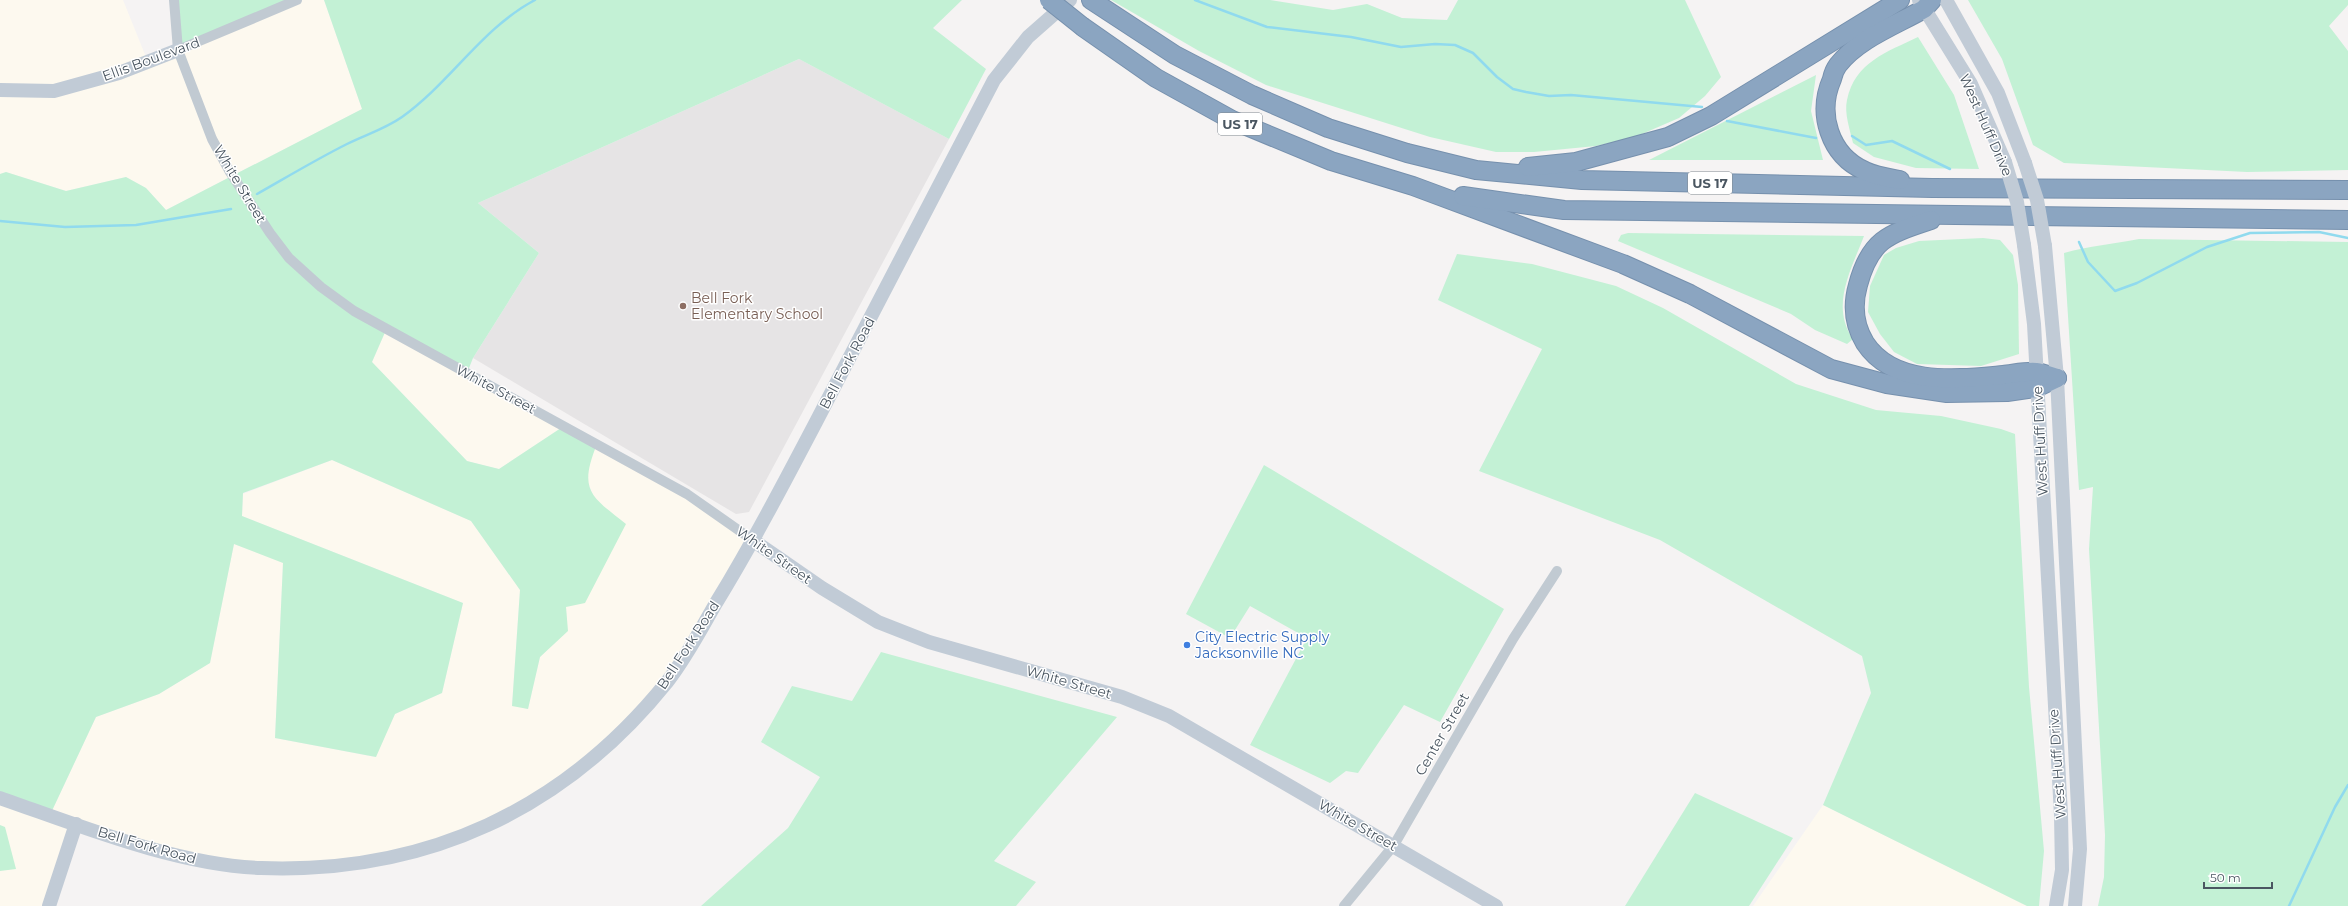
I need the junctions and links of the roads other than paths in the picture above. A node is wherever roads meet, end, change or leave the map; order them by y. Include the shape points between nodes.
1 (174, 0) edge
2 (297, 0) edge
3 (1049, 0) edge
4 (1070, 0) edge
5 (1091, 0) edge
6 (1900, 0) edge
7 (1946, 0) edge
8 (1925, 3) edge
9 (178, 50) junction
10 (0, 90) edge
11 (1476, 170) junction
12 (1413, 186) junction
13 (1932, 188) junction
14 (2348, 190) edge
15 (1944, 215) junction
16 (2348, 220) edge
17 (2057, 378) junction
18 (2036, 380) junction
19 (754, 541) junction
20 (1556, 570) dead end
21 (0, 798) edge
22 (76, 824) junction
23 (1394, 845) junction
24 (49, 906) edge
25 (1344, 906) edge
26 (1496, 906) edge
27 (2056, 906) edge
28 (2076, 906) edge

1 - 9 street, White Street
2 - 9 street, Ellis Boulevard
3 - 12 highway, US 17, bridge via 1156,78 1232,120 1330,161
4 - 19 main road, Bell Fork Road via 1028,37 994,80
5 - 11 highway, US 17 via 1175,55 1252,95 1314,122 1407,153
6 - 11 highway via 1711,116 1668,137 1576,162
7 - 17 main road, West Huff Drive, bridge via 1998,93 2037,200 2045,246
8 - 13 highway via 1854,48 1837,66 1828,87 1825,117 1829,133 1837,148 1865,172
8 - 18 main road, West Huff Drive, bridge via 1971,84 2005,162 2017,202 2030,282
9 - 10 main road, Ellis Boulevard via 119,73 54,91
9 - 19 street, White Street via 212,139 230,172 289,258 321,287 386,330 687,494
11 - 13 highway, US 17 via 1582,180
12 - 15 highway, US 17 via 1485,200 1564,210
12 - 18 highway via 1623,264 1690,294 1831,369 1887,384 1947,393 2007,392
13 - 14 highway, US 17
15 - 16 highway, US 17
15 - 18 highway via 1905,228 1879,241 1863,264 1855,295 1856,329 1872,353 1892,368 1920,376
17 - 18 highway
17 - 28 main road, West Huff Drive via 2080,849
18 - 27 main road, West Huff Drive via 2061,815 2062,870
19 - 22 main road, Bell Fork Road via 668,680 618,737 568,780 516,813 456,839 394,858 321,868 259,868 184,858
19 - 23 main road, White Street via 822,588 878,622 929,642 1122,697 1169,716
20 - 23 street, Center Street via 1513,639
21 - 22 main road, Bell Fork Road
22 - 24 main road
23 - 25 street, Center Street
23 - 26 main road, White Street

